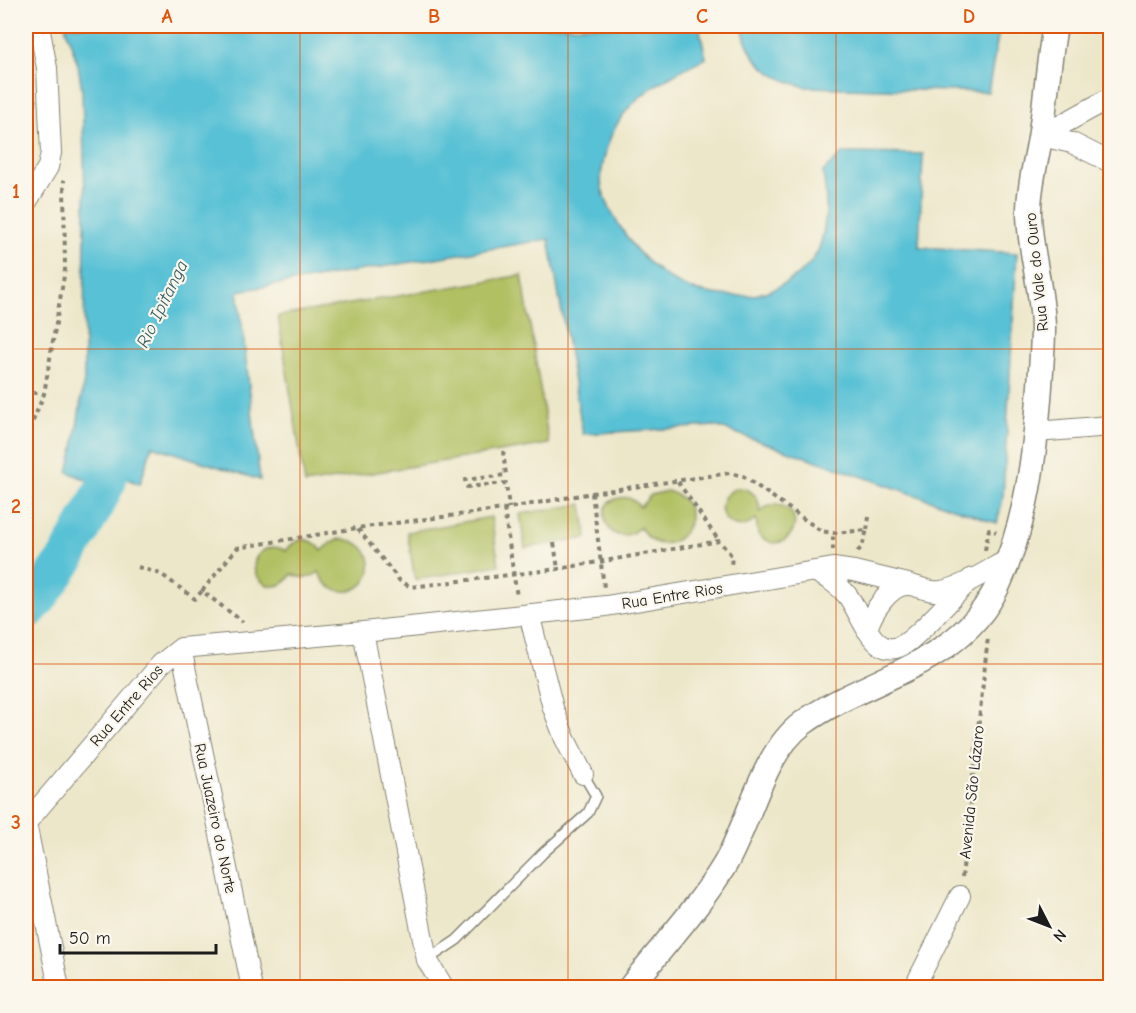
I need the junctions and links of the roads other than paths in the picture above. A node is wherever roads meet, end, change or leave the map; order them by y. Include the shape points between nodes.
1 (39, 26) edge
2 (1054, 26) edge
3 (1110, 98) edge
4 (1041, 136) junction
5 (1110, 162) edge
6 (26, 200) edge
7 (1110, 426) edge
8 (1036, 432) junction
9 (1013, 549) junction
10 (814, 571) junction
11 (972, 578) junction
12 (908, 584) junction
13 (529, 614) junction
14 (867, 630) junction
15 (363, 632) junction
16 (181, 648) junction
17 (583, 774) joint
18 (26, 823) edge
19 (960, 896) road end
20 (427, 960) junction
21 (59, 987) edge
22 (252, 987) edge
23 (444, 987) edge
24 (630, 987) edge
25 (914, 987) edge

1 - 6 street via 47,68 51,153 48,167
2 - 4 street, Rua Vale do Ouro
3 - 4 street
4 - 5 street via 1072,143
4 - 8 street, Rua Vale do Ouro via 1029,206 1043,329
7 - 8 street
8 - 9 street, Rua Vale do Ouro via 1024,512
9 - 11 street, Rua Entre Rios
9 - 24 street, Rua Vale do Ouro via 998,587 980,616 951,643 928,659 800,725 774,758 724,865
10 - 12 street, Rua Entre Rios via 832,568
10 - 13 street, Rua Entre Rios via 606,606
10 - 14 street, Rua Entre Rios via 841,588
11 - 12 street, Rua Entre Rios via 940,591
11 - 14 street, Rua Entre Rios via 901,646 882,647
12 - 14 street via 881,601
13 - 15 street, Rua Entre Rios
13 - 17 street via 553,708
15 - 16 street, Rua Entre Rios
15 - 20 street
16 - 18 street, Rua Entre Rios via 160,664
16 - 22 street, Rua Juazeiro do Norte
17 - 20 lane via 596,796 588,813 457,939
18 - 21 street
19 - 25 street
20 - 23 street

